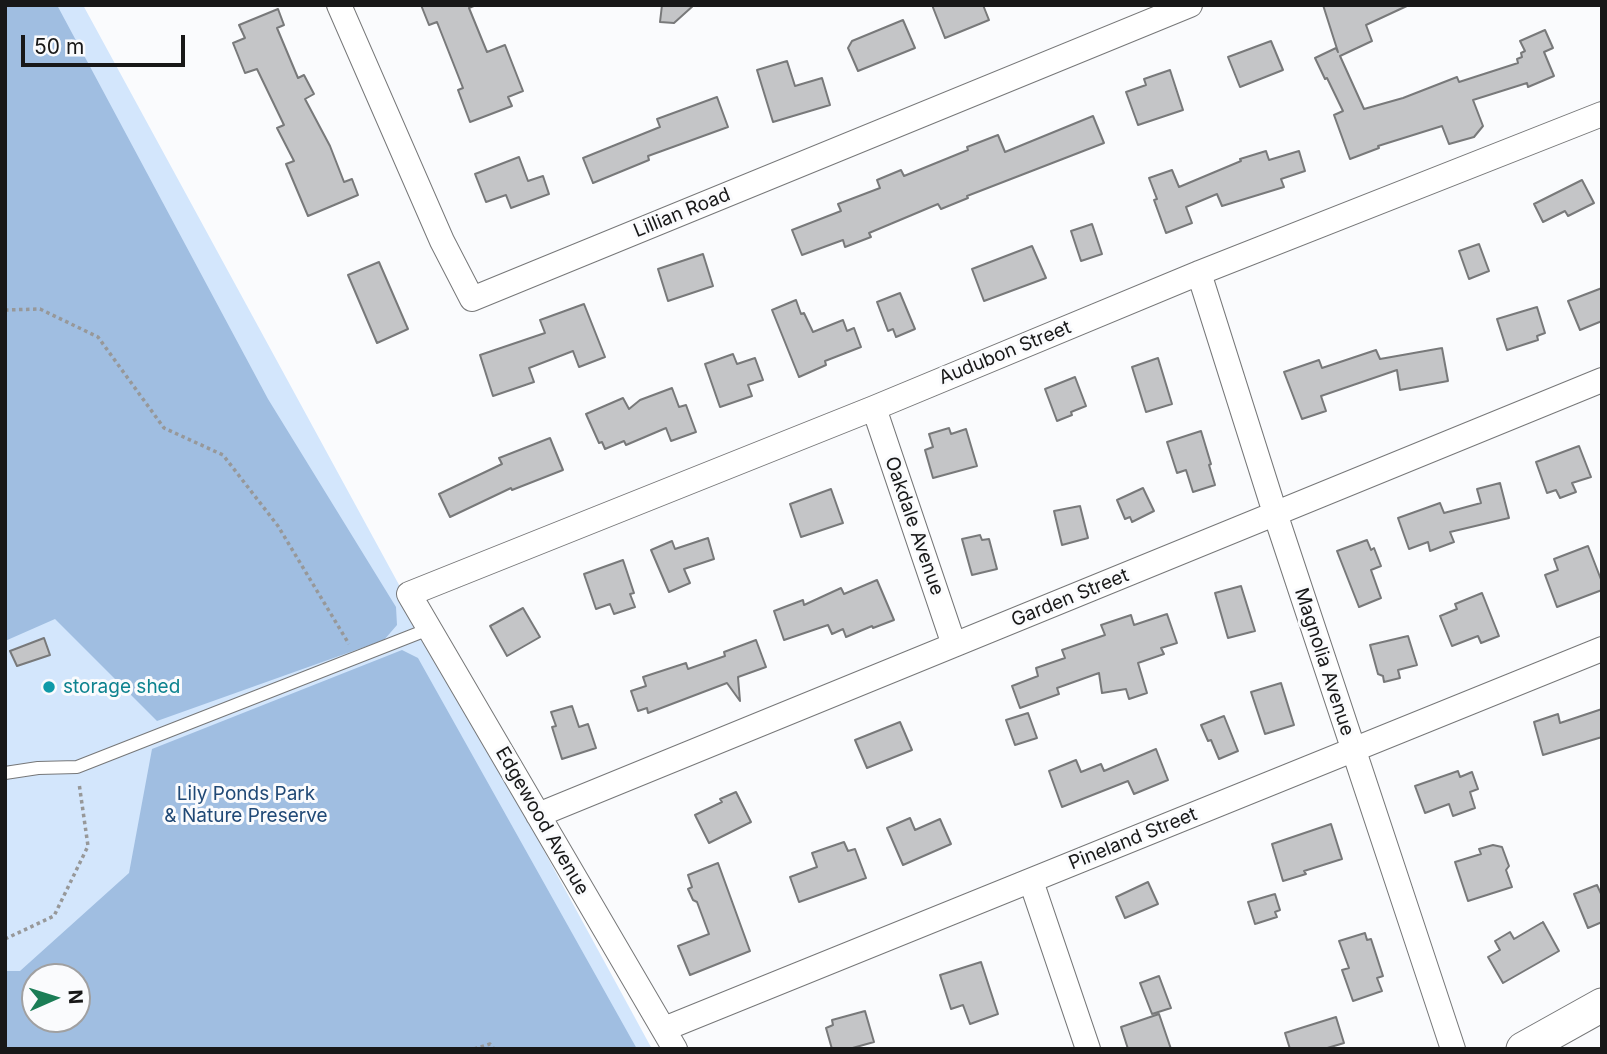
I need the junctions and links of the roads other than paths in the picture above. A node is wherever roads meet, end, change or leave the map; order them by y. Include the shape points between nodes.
1 (339, 5) edge
2 (1191, 5) edge
3 (1602, 114) edge
4 (1199, 273) junction
5 (1602, 380) edge
6 (874, 408) junction
7 (1275, 513) junction
8 (409, 594) joint
9 (429, 629) junction
10 (954, 645) junction
11 (1602, 649) edge
12 (1353, 750) junction
13 (5, 773) edge
14 (538, 815) junction
15 (1031, 881) junction
16 (1602, 1005) edge
17 (669, 1039) edge
18 (1088, 1049) edge
19 (1453, 1049) edge
20 (1522, 1049) edge

1 - 2 street, Lillian Road via 471,299
3 - 4 street, Audubon Street
4 - 6 street, Audubon Street
4 - 7 street, Magnolia Avenue
5 - 7 street, Garden Street
6 - 8 street, Audubon Street
6 - 10 street, Oakdale Avenue
7 - 10 street, Garden Street
7 - 12 street, Magnolia Avenue
8 - 9 street, Edgewood Avenue
9 - 13 lane via 77,767
9 - 14 street, Edgewood Avenue
10 - 14 street, Garden Street
11 - 12 street, Pineland Street
12 - 15 street, Pineland Street
12 - 19 street, Magnolia Avenue
14 - 17 street, Edgewood Avenue
15 - 17 street, Pineland Street
15 - 18 street
16 - 20 street

